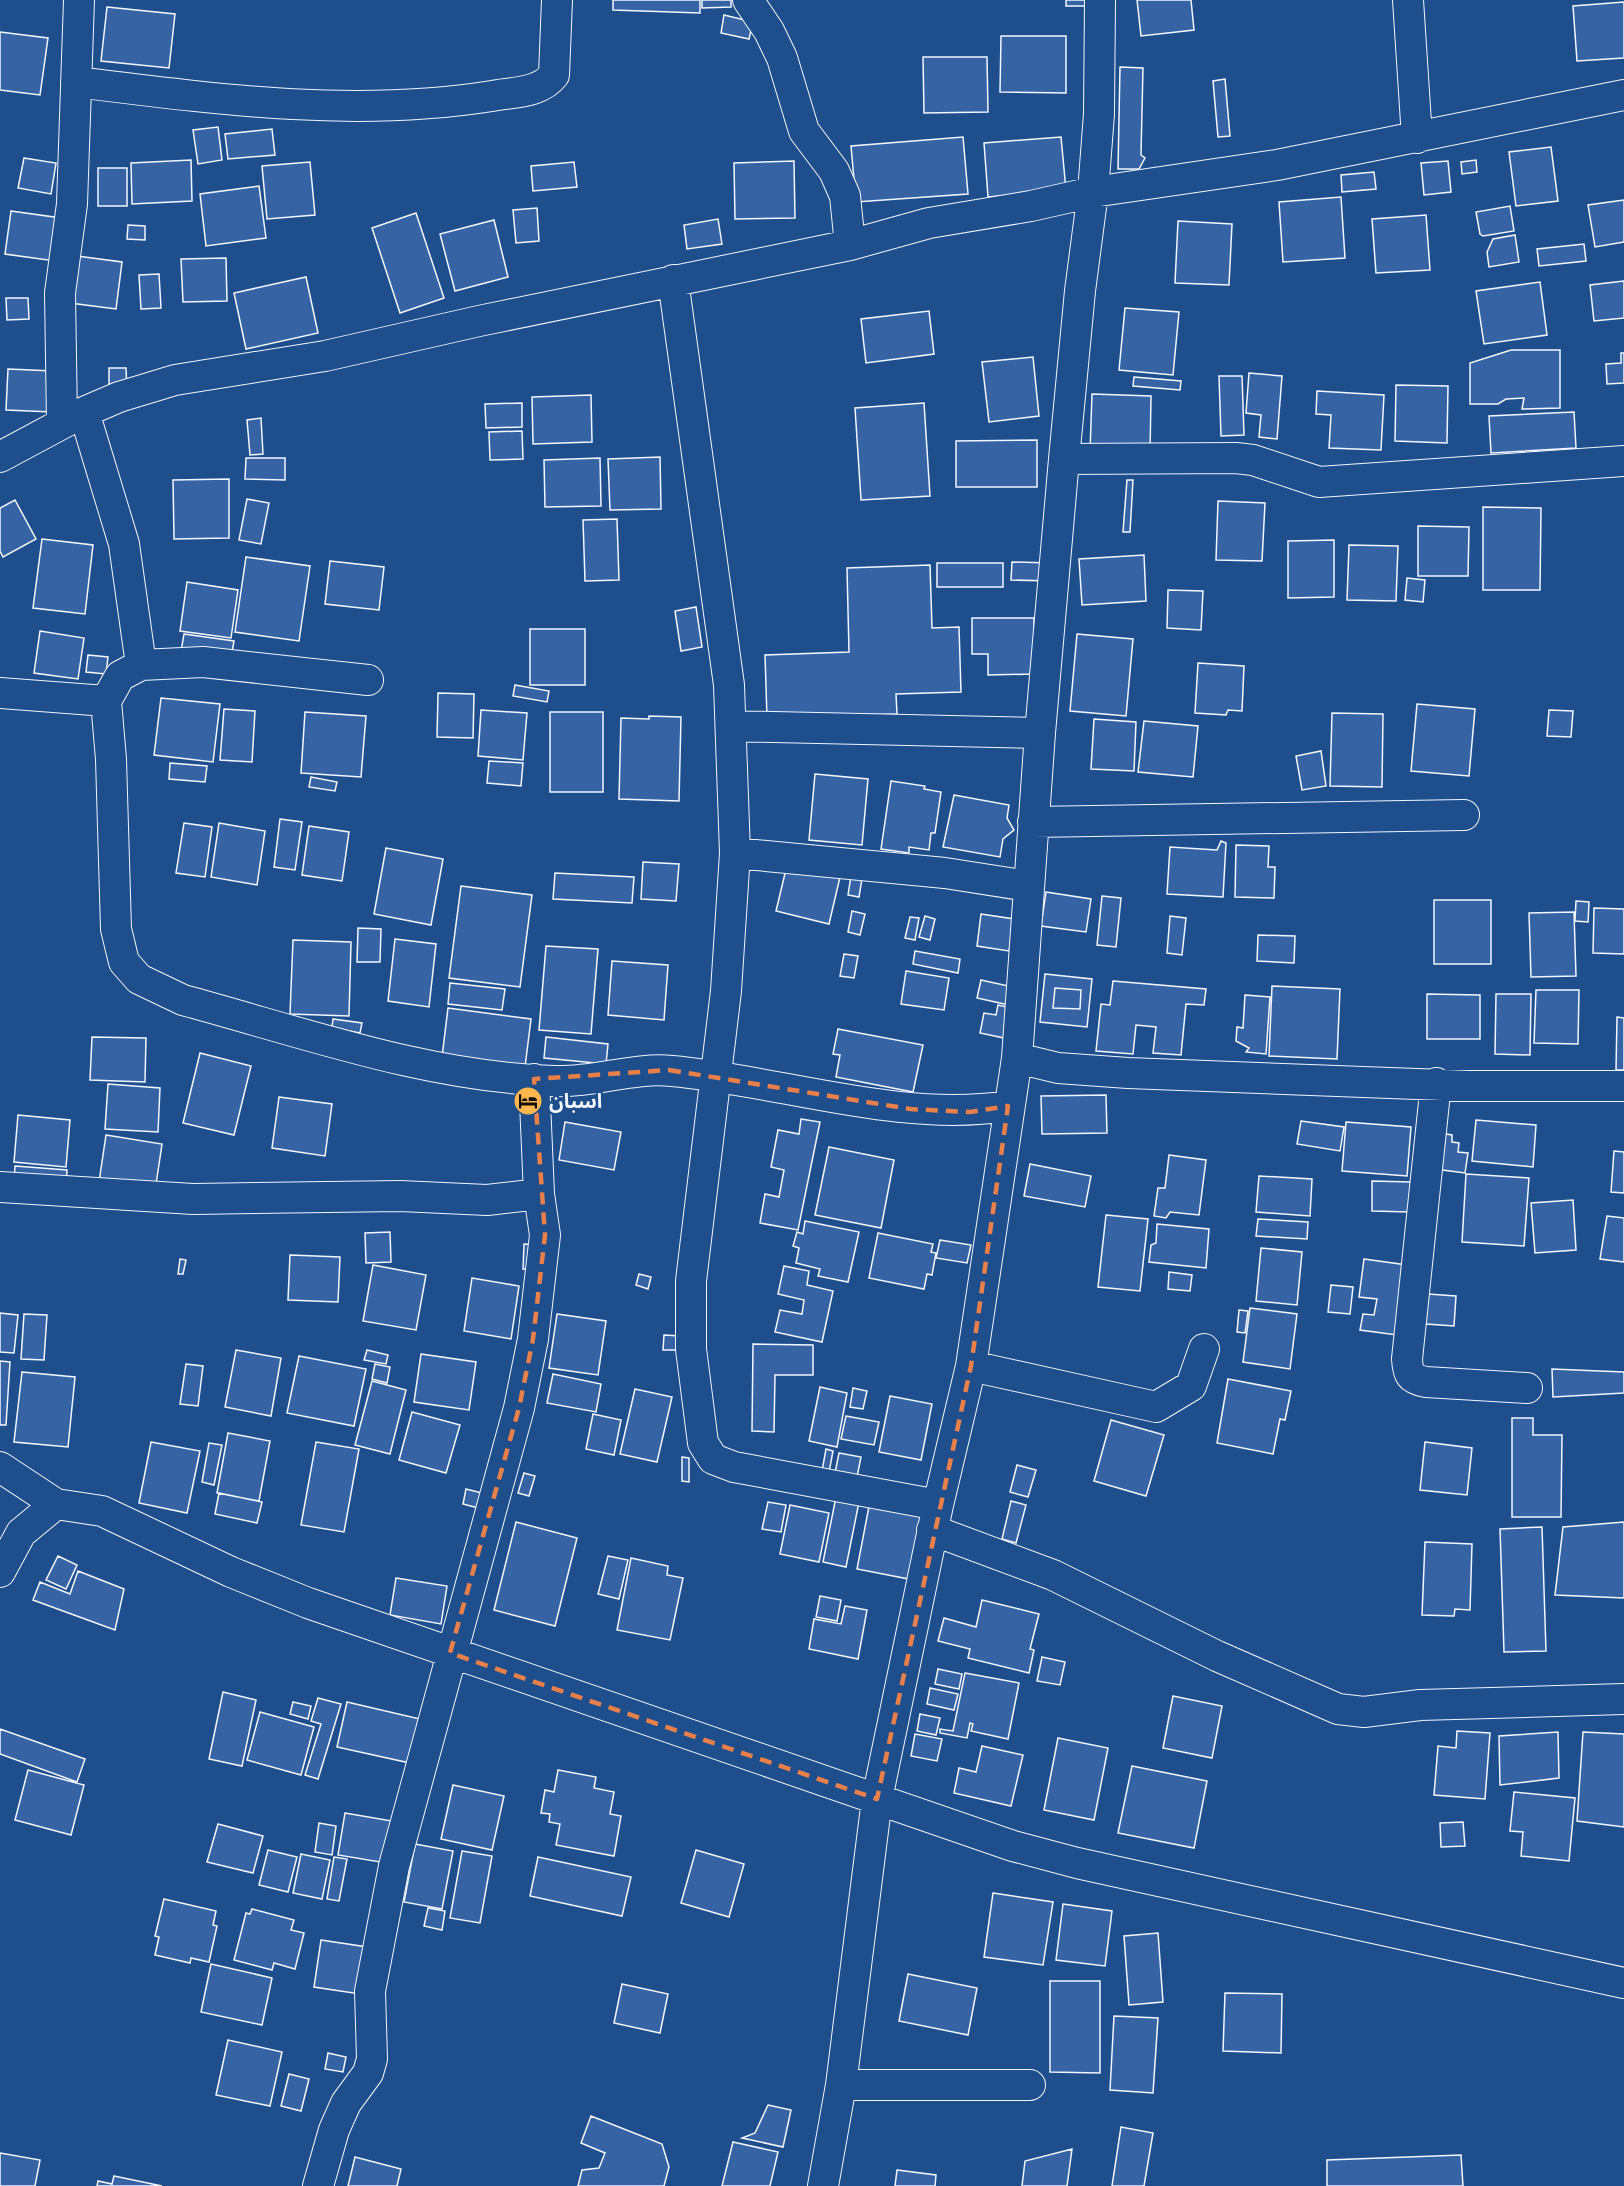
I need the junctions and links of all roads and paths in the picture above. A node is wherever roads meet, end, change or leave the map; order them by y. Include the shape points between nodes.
1 (79, 0) edge
2 (557, 0) edge
3 (748, 0) edge
4 (1100, 0) edge
5 (1408, 0) edge
6 (76, 82) junction
7 (1624, 95) edge
8 (1417, 138) junction
9 (1093, 192) junction
10 (850, 245) junction
11 (673, 280) junction
12 (73, 417) junction
13 (0, 457) edge
14 (1064, 459) junction
15 (1624, 460) edge
16 (141, 665) junction
17 (368, 680) dead end
18 (0, 693) edge
19 (106, 701) junction
20 (731, 726) junction
21 (1040, 733) junction
22 (1464, 815) dead end
23 (1033, 822) junction
24 (735, 853) junction
25 (1028, 886) junction
26 (1017, 1058) junction
27 (716, 1077) junction
28 (534, 1079) junction
29 (1436, 1083) junction
30 (1624, 1086) edge
31 (1008, 1106) junction
32 (0, 1187) edge
33 (539, 1194) junction
34 (1204, 1349) dead end
35 (971, 1366) junction
36 (1527, 1388) dead end
37 (0, 1467) edge
38 (56, 1504) junction
39 (935, 1517) junction
40 (0, 1572) edge
41 (450, 1653) junction
42 (1624, 1699) edge
43 (877, 1799) junction
44 (1624, 1983) edge
45 (841, 2085) junction
46 (1030, 2085) dead end
47 (318, 2186) edge
48 (824, 2186) edge

1 - 6 street
2 - 6 street via 554,75 547,84 530,90 455,102 317,107
3 - 10 street via 782,58 804,131 834,171 846,196
4 - 9 street via 1099,114
5 - 8 street
6 - 12 street via 72,204 60,293
7 - 8 street
8 - 9 street via 1277,165
9 - 10 street via 929,222
9 - 14 street
10 - 11 street
11 - 12 street via 325,356 176,380
11 - 20 street via 729,685
12 - 13 street
12 - 16 street via 124,544
14 - 15 street via 1236,458 1319,483
14 - 21 street
16 - 17 street via 203,662
16 - 19 street via 120,676
18 - 19 street
19 - 28 street via 116,929 124,962 139,979 183,1000 393,1060
20 - 21 street
20 - 24 street
21 - 23 street
22 - 23 street
23 - 25 street
24 - 25 street via 945,873
24 - 27 street
25 - 26 street
26 - 29 street via 1058,1068 1128,1073
26 - 31 street
27 - 28 street via 669,1071 555,1082
27 - 31 street via 910,1109 970,1112
27 - 39 street via 691,1281 690,1349 703,1443 713,1459 734,1467
28 - 33 street
29 - 30 street
29 - 36 street via 1408,1374 1426,1382
31 - 35 street
32 - 33 street via 193,1199 400,1196 487,1200
33 - 41 street via 545,1235 533,1339 519,1408
34 - 35 street via 1191,1386 1156,1407
35 - 39 street
37 - 38 street
38 - 40 street via 21,1533
38 - 41 street via 102,1511 231,1572
39 - 42 street via 1217,1656 1338,1709 1364,1712 1431,1705
39 - 43 street
41 - 43 street
41 - 47 street via 394,1866 370,1991 372,2059 365,2079 346,2103 334,2130
43 - 44 street via 1013,1846 1077,1863
43 - 45 street
45 - 46 street
45 - 48 street

